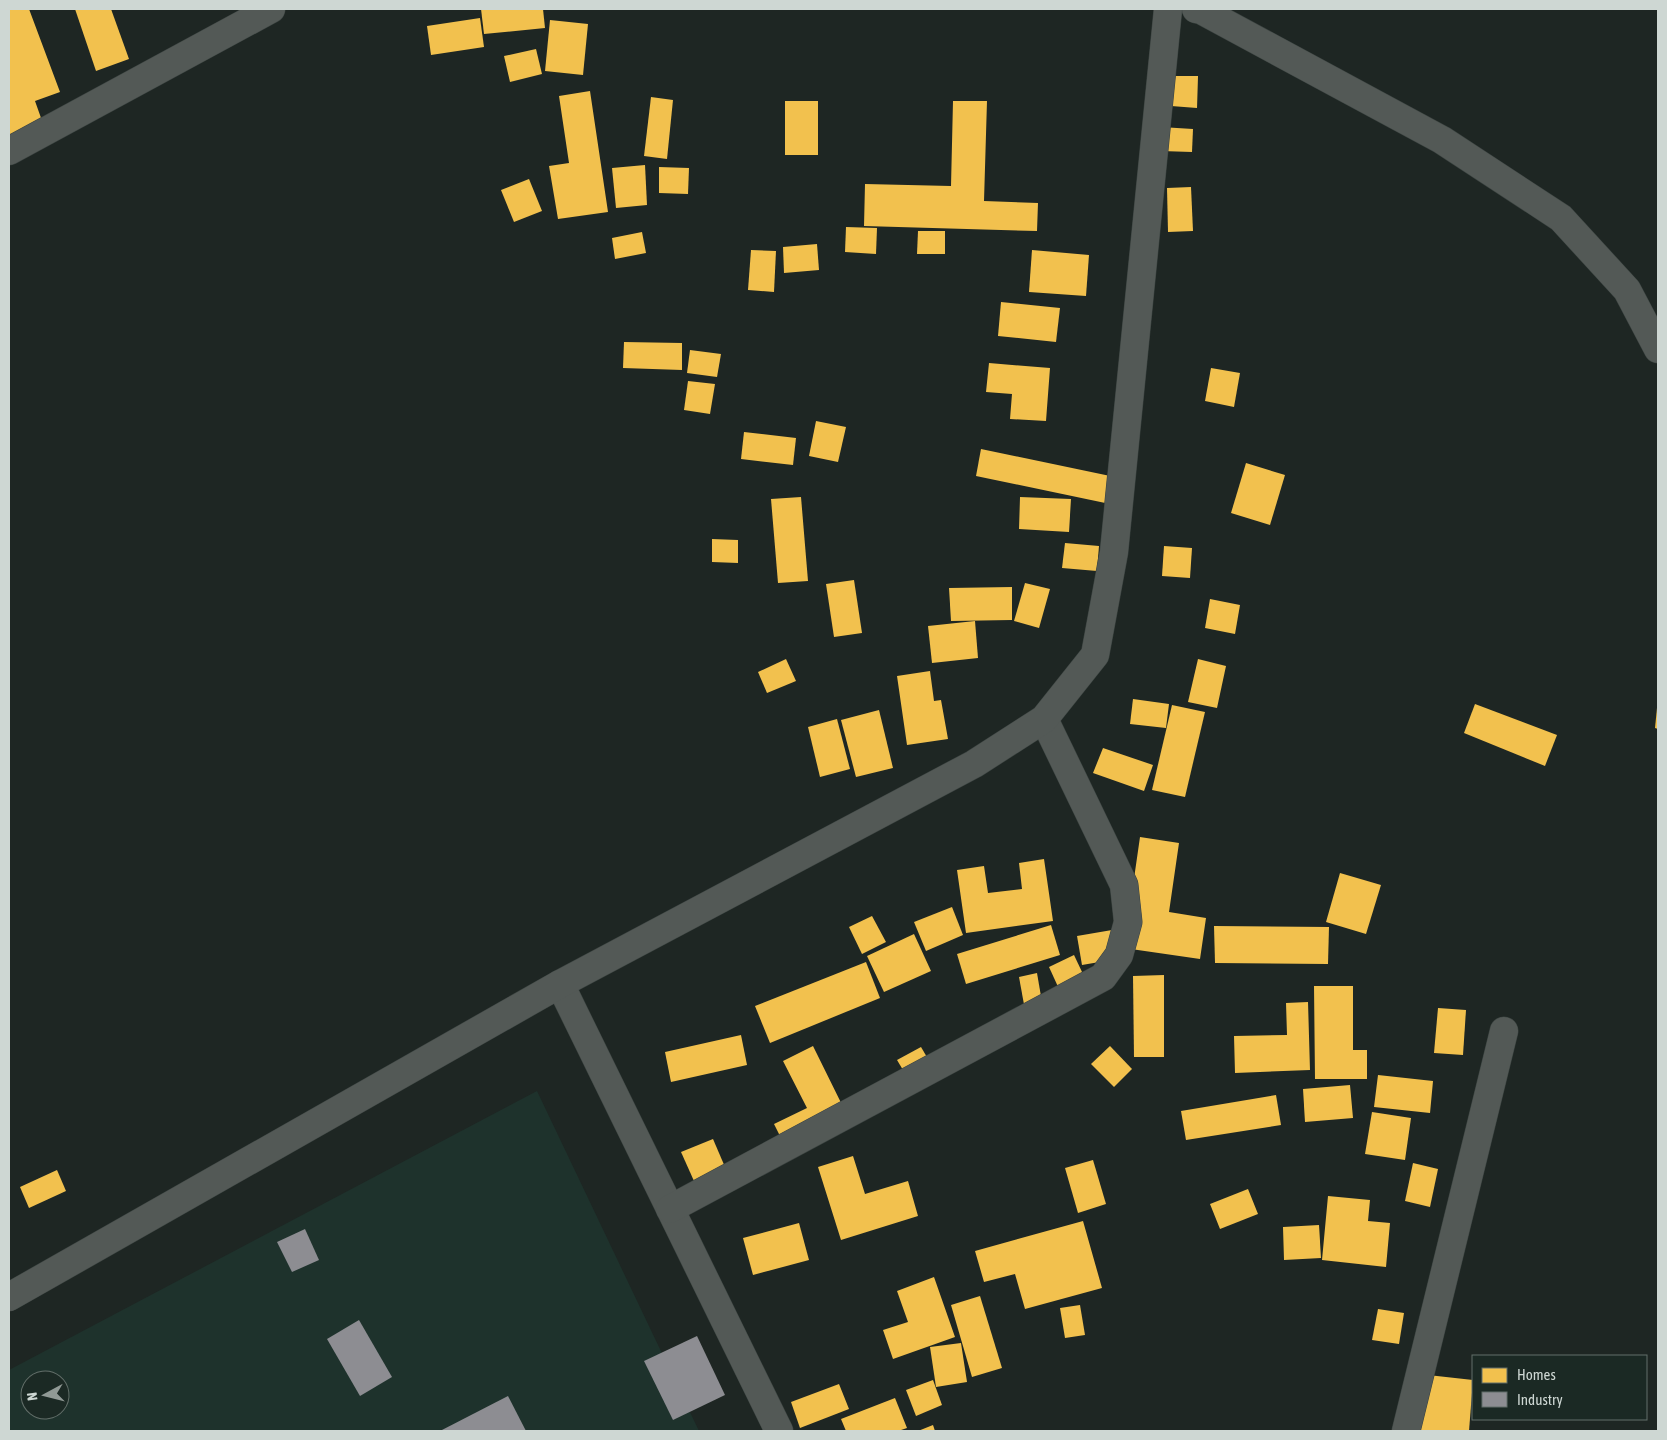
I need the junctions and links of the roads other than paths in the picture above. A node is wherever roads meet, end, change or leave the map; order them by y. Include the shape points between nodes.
1 (271, 9) edge
2 (1168, 9) edge
3 (1196, 9) edge
4 (9, 151) edge
5 (1658, 349) edge
6 (1044, 719) junction
7 (560, 984) junction
8 (1504, 1031) dead end
9 (670, 1209) junction
10 (9, 1297) edge
11 (779, 1431) edge
12 (1406, 1431) edge

1 - 4 street
2 - 6 street via 1114,552 1095,655
3 - 5 street via 1442,140 1561,218 1627,290
6 - 7 street via 974,764
6 - 9 street via 1124,885 1128,922 1119,955 1103,977
7 - 9 street
7 - 10 street
8 - 12 street
9 - 11 street

